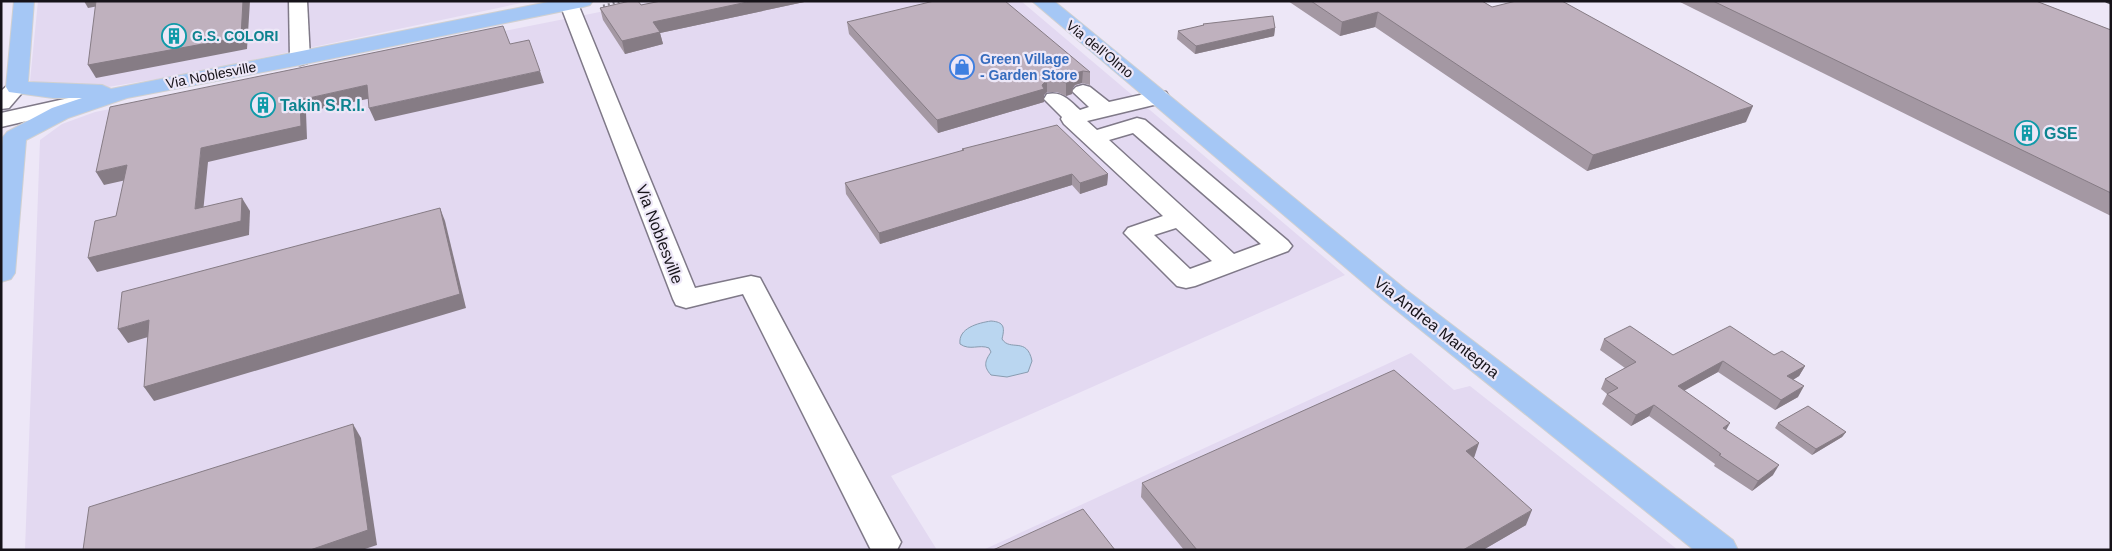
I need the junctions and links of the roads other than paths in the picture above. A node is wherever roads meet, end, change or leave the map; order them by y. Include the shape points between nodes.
1 (24, 1) edge
2 (298, 1) edge
3 (1042, 1) edge
4 (576, 3) edge
5 (300, 59) junction
6 (17, 87) junction
7 (1083, 91) dead end
8 (122, 92) junction
9 (1158, 97) junction
10 (1055, 99) dead end
11 (1, 103) edge
12 (1110, 108) junction
13 (1076, 118) junction
14 (1137, 125) junction
15 (6, 131) edge
16 (1093, 138) junction
17 (1180, 218) junction
18 (1230, 264) junction
19 (1, 273) edge
20 (884, 542) dead end
21 (1720, 550) edge

1 - 6 main road
2 - 5 street
3 - 9 main road, Via dell'Olmo
4 - 5 main road, Via Noblesville
4 - 20 street, Via Noblesville via 686,299 751,284
5 - 8 main road, Via Noblesville
6 - 8 main road, Via Noblesville
6 - 11 street
7 - 12 street
8 - 15 main road, Via Noblesville
9 - 12 street
9 - 21 main road, Via Andrea Mantegna via 1395,295
10 - 13 street
12 - 13 street
12 - 14 street
13 - 16 street via 1072,119
14 - 16 street
14 - 18 street via 1279,246
15 - 19 main road
16 - 17 street
17 - 18 street
17 - 18 street via 1137,233 1186,280

